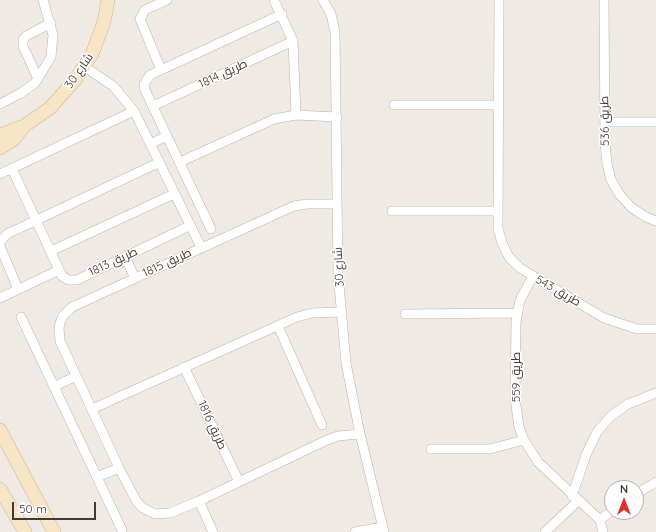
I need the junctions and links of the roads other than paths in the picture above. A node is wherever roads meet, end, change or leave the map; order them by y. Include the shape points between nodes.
1 (42, 0) edge
2 (108, 0) edge
3 (167, 0) edge
4 (274, 0) edge
5 (323, 0) edge
6 (499, 0) edge
7 (604, 0) edge
8 (282, 14) junction
9 (51, 23) junction
10 (292, 41) junction
11 (85, 67) junction
12 (161, 70) junction
13 (38, 79) junction
14 (0, 104) edge
15 (394, 105) dead end
16 (499, 105) junction
17 (153, 106) junction
18 (134, 111) junction
19 (296, 115) junction
20 (337, 117) junction
21 (605, 122) junction
22 (656, 122) edge
23 (24, 126) junction
24 (0, 134) edge
25 (167, 136) junction
26 (150, 144) junction
27 (0, 148) edge
28 (180, 162) junction
29 (158, 163) junction
30 (12, 169) junction
31 (0, 174) edge
32 (174, 194) junction
33 (337, 204) junction
34 (392, 211) dead end
35 (498, 211) junction
36 (36, 221) junction
37 (656, 221) edge
38 (189, 226) junction
39 (211, 229) dead end
40 (0, 242) edge
41 (0, 246) edge
42 (201, 247) junction
43 (51, 251) junction
44 (125, 257) junction
45 (59, 270) junction
46 (533, 276) junction
47 (135, 278) junction
48 (18, 289) junction
49 (0, 298) edge
50 (342, 312) junction
51 (517, 313) junction
52 (405, 314) dead end
53 (20, 317) dead end
54 (278, 326) junction
55 (656, 329) edge
56 (184, 367) junction
57 (76, 376) junction
58 (54, 387) junction
59 (656, 393) edge
60 (92, 409) junction
61 (322, 425) dead end
62 (0, 430) edge
63 (360, 434) junction
64 (524, 440) junction
65 (431, 449) dead end
66 (119, 468) junction
67 (96, 477) junction
68 (239, 482) junction
69 (656, 482) edge
70 (0, 489) edge
71 (644, 489) edge
72 (575, 498) junction
73 (199, 501) junction
74 (604, 517) edge
75 (600, 520) junction
76 (383, 529) edge
77 (122, 530) dead end
78 (25, 532) edge
79 (54, 532) edge
80 (213, 532) edge
81 (355, 532) edge
82 (545, 532) edge
83 (602, 532) edge

1 - 9 street
2 - 11 street, شارع 30 via 99,37
3 - 12 street via 145,10 140,19
4 - 8 street
5 - 20 street, شارع 30 via 334,23
6 - 16 street, طريق 543
7 - 21 street, طريق 536
8 - 10 street
8 - 12 street
9 - 13 street via 51,57
9 - 13 street via 23,40 23,46
10 - 17 street, طريق 1814
10 - 19 street
11 - 18 street via 114,86
11 - 23 street, شارع 30 via 50,108
12 - 17 street via 150,76 144,84
13 - 14 street via 21,93
15 - 16 street
16 - 35 street, طريق 543
17 - 25 street
18 - 26 street
18 - 30 street
19 - 20 street
19 - 28 street via 263,123
20 - 33 street, شارع 30
21 - 22 street
21 - 37 street, طريق 536 via 606,151 612,180 620,195 632,208
23 - 24 street, شارع 30
23 - 27 street, شارع 30 via 14,139
25 - 26 street
25 - 28 street
26 - 29 street
28 - 39 street
29 - 32 street
29 - 36 street
30 - 31 street
30 - 36 street
32 - 38 street
32 - 43 street
33 - 42 street, طريق 1815 via 294,206
33 - 50 street, شارع 30 via 338,273
34 - 35 street
35 - 46 street, طريق 543 via 498,228 509,256 520,268
36 - 40 street via 7,234
36 - 43 street
38 - 42 street
38 - 44 street, طريق 1813
41 - 48 street
42 - 47 street, طريق 1815
43 - 45 street
44 - 45 street, طريق 1813 via 72,281 65,278
44 - 47 street
45 - 48 street
46 - 51 street, طريق 559 via 520,300
46 - 55 street, طريق 543 via 604,318 637,329
47 - 57 street, طريق 1815 via 72,307 62,317 59,328 60,341
48 - 49 street
50 - 54 street via 305,315
50 - 63 street, شارع 30 via 346,363
51 - 52 street
51 - 64 street, طريق 559 via 516,413
53 - 58 street
54 - 56 street
54 - 61 street
56 - 60 street
56 - 68 street, طريق 1816
57 - 58 street
57 - 60 street, طريق 1815
58 - 67 street
59 - 72 street via 628,404 611,416 596,432 586,455
60 - 66 street, طريق 1815
62 - 79 street
63 - 68 street, طريق 1815 via 327,440
63 - 76 street, شارع 30
64 - 65 street via 490,448
64 - 72 street, طريق 559 via 538,462
66 - 67 street
66 - 73 street, طريق 1815 via 136,502 154,514 170,513
67 - 77 street
68 - 73 street, طريق 1815
69 - 71 street
70 - 78 street
72 - 75 street, طريق 559
72 - 82 street
73 - 80 street
74 - 75 street
75 - 83 street
76 - 81 street

